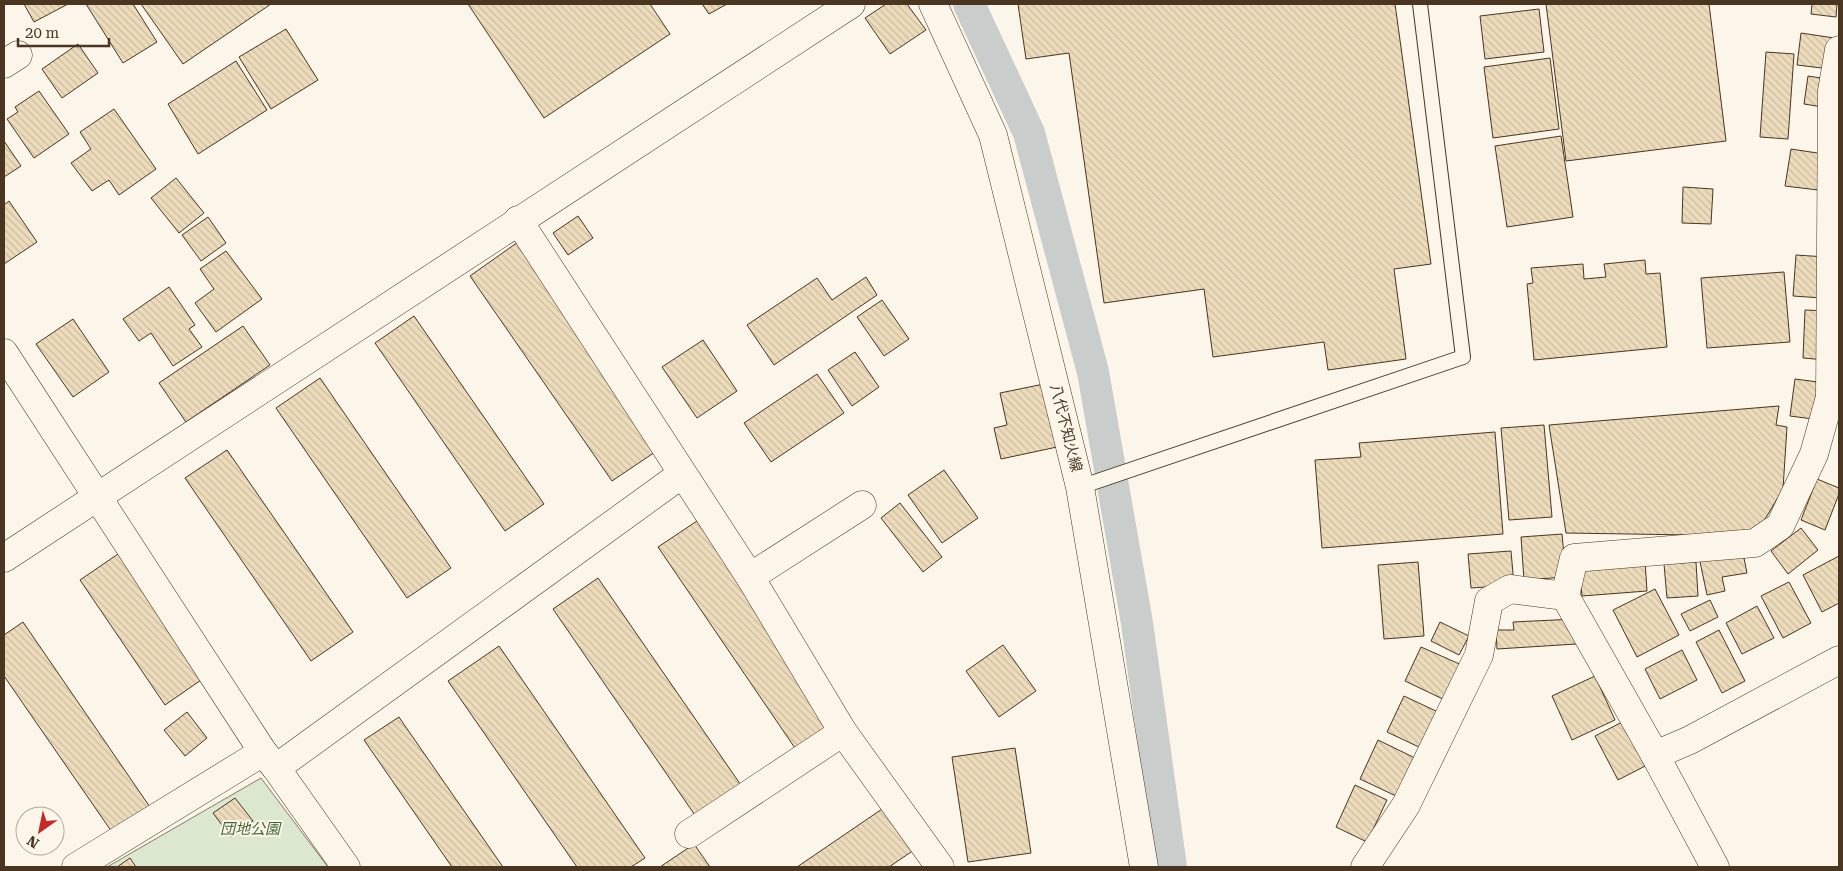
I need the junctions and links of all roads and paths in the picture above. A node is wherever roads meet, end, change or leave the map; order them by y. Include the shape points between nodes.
1 (851, 4) edge
2 (933, 4) edge
3 (1420, 4) edge
4 (1839, 50) edge
5 (518, 220) junction
6 (4, 353) edge
7 (1835, 397) edge
8 (682, 474) junction
9 (1089, 483) junction
10 (98, 496) junction
11 (862, 505) dead end
12 (4, 558) edge
13 (750, 578) junction
14 (1564, 596) junction
15 (1839, 660) edge
16 (843, 732) junction
17 (1655, 755) junction
18 (270, 760) junction
19 (689, 834) dead end
20 (76, 867) edge
21 (346, 867) edge
22 (940, 867) edge
23 (1144, 867) edge
24 (1365, 867) edge
25 (1715, 867) edge

1 - 5 street
2 - 9 street, 八代不知火線 via 993,135
3 - 9 lane via 1463,357
4 - 7 street via 1832,91
5 - 8 street
5 - 10 street
6 - 10 street
7 - 14 street via 1814,454 1780,526 1755,542 1574,558
8 - 13 street
8 - 18 street
9 - 23 street, 八代不知火線
10 - 12 street
10 - 18 street
11 - 13 street
13 - 16 street
14 - 17 street
14 - 24 street via 1510,590 1489,601 1479,655 1406,805
15 - 17 street via 1690,740
16 - 19 street
16 - 22 street
17 - 25 street
18 - 20 street
18 - 21 street

